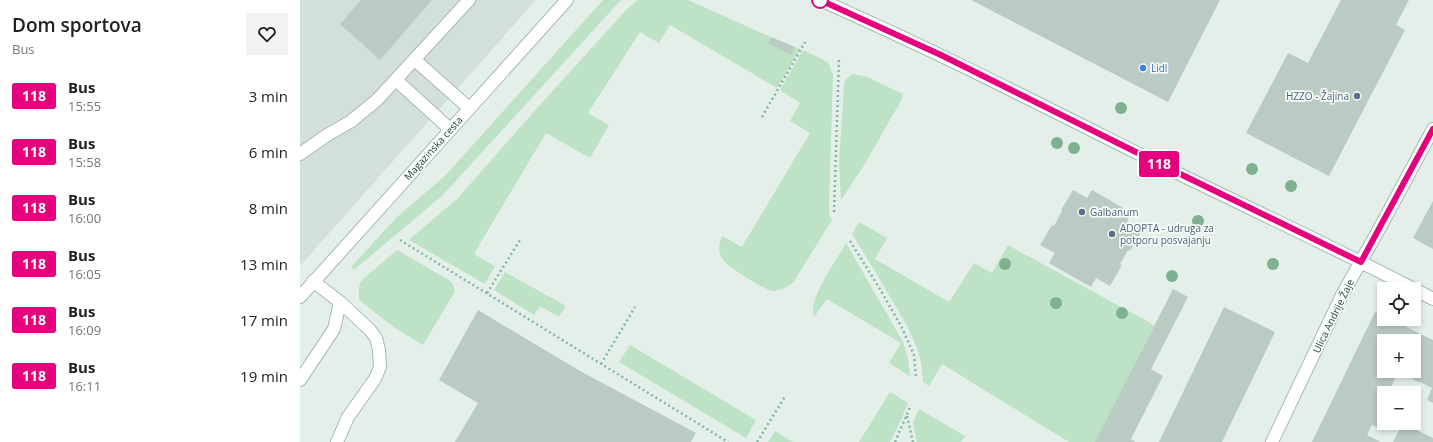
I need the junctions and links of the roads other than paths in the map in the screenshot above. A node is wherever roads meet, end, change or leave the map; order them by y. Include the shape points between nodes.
1 (469, 0) edge
2 (567, 0) edge
3 (820, 0) edge
4 (415, 60) junction
5 (396, 80) junction
6 (469, 108) junction
7 (1433, 128) edge
8 (450, 129) junction
9 (300, 154) edge
10 (1361, 262) junction
11 (314, 281) junction
12 (300, 297) edge
13 (1433, 299) edge
14 (340, 302) junction
15 (300, 380) edge
16 (337, 442) edge
17 (1272, 442) edge

1 - 4 street
2 - 6 street, Magazinska cesta
3 - 10 street via 941,55
4 - 5 street
4 - 6 street
5 - 8 street
5 - 9 street via 350,122
6 - 8 street, Magazinska cesta
7 - 10 street, Ulica Andrije Žaje
8 - 11 street, Magazinska cesta
10 - 13 street
10 - 17 street, Ulica Andrije Žaje via 1342,295
11 - 12 street, Magazinska cesta
11 - 14 street
14 - 15 street via 334,329
14 - 16 street via 376,338 380,350 380,367 375,379 348,416

